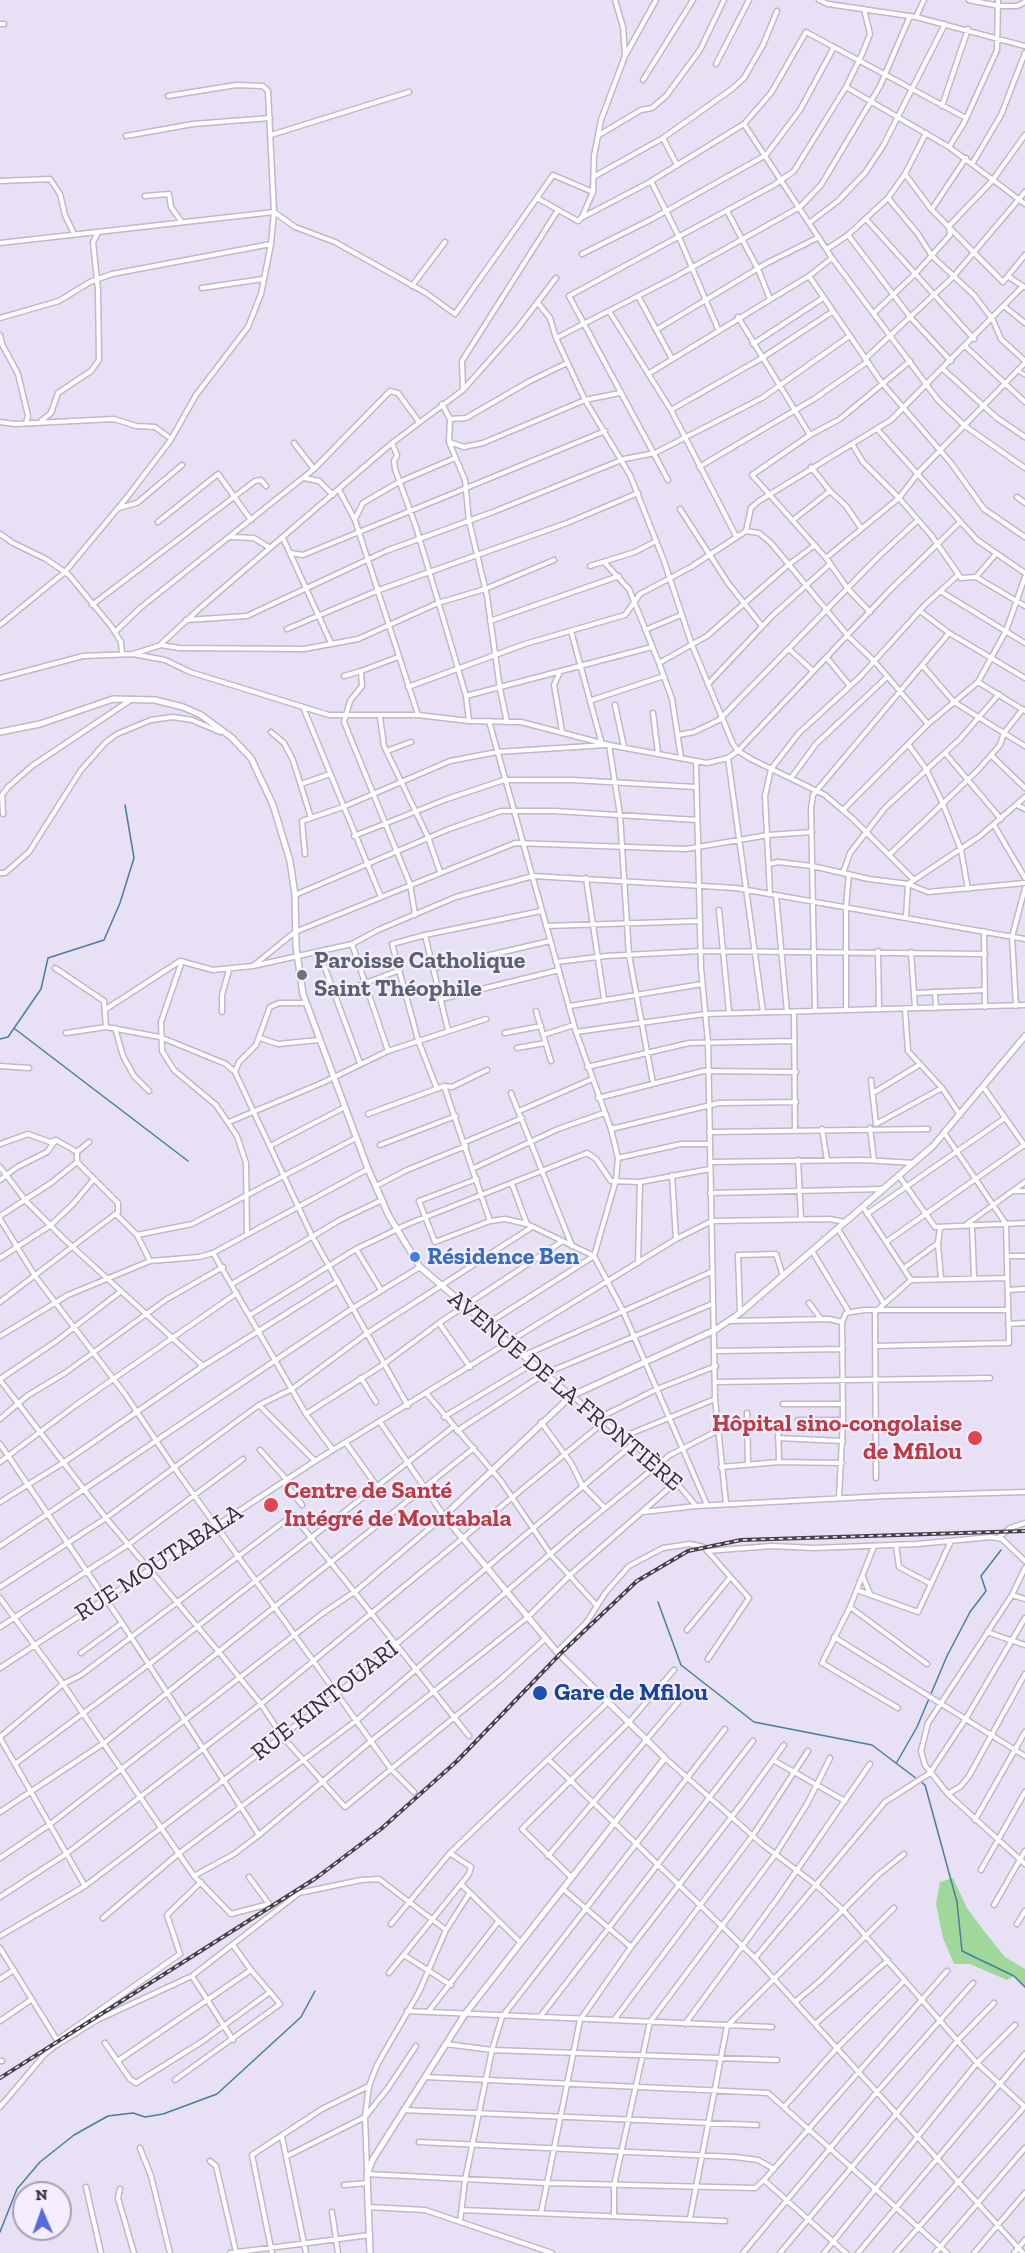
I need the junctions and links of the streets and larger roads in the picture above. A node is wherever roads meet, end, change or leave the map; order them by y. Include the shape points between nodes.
1 (615, 0) edge
2 (656, 0) edge
3 (693, 0) edge
4 (724, 0) edge
5 (749, 0) edge
6 (819, 0) edge
7 (924, 0) edge
8 (969, 0) edge
9 (998, 0) edge
10 (1025, 2) edge
11 (999, 6) junction
12 (864, 9) junction
13 (777, 10) dead end
14 (910, 16) junction
15 (916, 17) junction
16 (945, 24) junction
17 (968, 29) junction
18 (998, 37) junction
19 (1025, 46) edge
20 (834, 47) junction
21 (1025, 53) edge
22 (625, 56) junction
23 (858, 60) junction
24 (716, 64) dead end
25 (886, 75) junction
26 (643, 80) dead end
27 (846, 87) junction
28 (911, 90) junction
29 (409, 92) dead end
30 (168, 96) dead end
31 (870, 102) junction
32 (942, 106) junction
33 (897, 116) junction
34 (270, 118) junction
35 (966, 118) junction
36 (744, 124) junction
37 (926, 133) junction
38 (272, 135) junction
39 (1025, 135) edge
40 (126, 136) dead end
41 (599, 136) junction
42 (663, 138) junction
43 (949, 147) junction
44 (766, 155) junction
45 (966, 158) junction
46 (972, 164) junction
47 (677, 165) junction
48 (905, 174) junction
49 (594, 176) junction
50 (782, 180) junction
51 (0, 181) edge
52 (651, 181) junction
53 (992, 181) junction
54 (593, 192) junction
55 (1025, 192) edge
56 (145, 196) dead end
57 (537, 198) junction
58 (888, 198) junction
59 (1019, 200) junction
60 (1025, 204) edge
61 (800, 207) junction
62 (932, 209) junction
63 (558, 210) junction
64 (667, 211) junction
65 (727, 211) junction
66 (274, 212) junction
67 (582, 217) junction
68 (866, 219) junction
69 (181, 222) junction
70 (809, 223) junction
71 (948, 226) junction
72 (99, 232) junction
73 (74, 234) junction
74 (848, 235) junction
75 (679, 237) junction
76 (819, 237) junction
77 (743, 239) junction
78 (445, 242) dead end
79 (0, 243) edge
80 (271, 244) junction
81 (827, 249) junction
82 (582, 254) dead end
83 (974, 254) junction
84 (1025, 255) edge
85 (932, 256) junction
86 (832, 258) junction
87 (692, 267) junction
88 (758, 269) junction
89 (916, 273) junction
90 (809, 276) junction
91 (953, 277) junction
92 (1009, 277) junction
93 (556, 278) dead end
94 (97, 279) junction
95 (263, 279) junction
96 (412, 286) junction
97 (1024, 287) edge
98 (202, 288) dead end
99 (935, 294) junction
100 (893, 295) junction
101 (638, 296) junction
102 (823, 298) junction
103 (707, 299) junction
104 (770, 299) junction
105 (538, 303) junction
106 (1005, 307) junction
107 (609, 311) junction
108 (832, 312) junction
109 (874, 313) junction
110 (738, 317) junction
111 (0, 318) edge
112 (911, 318) junction
113 (993, 320) junction
114 (1025, 323) edge
115 (584, 324) junction
116 (718, 328) junction
117 (656, 330) junction
118 (0, 335) edge
119 (891, 336) junction
120 (556, 338) junction
121 (848, 338) junction
122 (975, 339) junction
123 (753, 344) junction
124 (966, 347) junction
125 (671, 357) junction
126 (762, 358) junction
127 (866, 360) junction
128 (910, 361) junction
129 (951, 361) junction
130 (1025, 362) edge
131 (567, 363) junction
132 (943, 369) junction
133 (1017, 370) junction
134 (648, 374) junction
135 (1025, 375) edge
136 (882, 383) junction
137 (1004, 384) junction
138 (926, 385) junction
139 (779, 386) junction
140 (463, 390) junction
141 (620, 393) junction
142 (585, 400) junction
143 (1025, 402) edge
144 (442, 404) junction
145 (983, 405) junction
146 (904, 408) junction
147 (671, 410) junction
148 (794, 411) junction
149 (450, 419) junction
150 (41, 421) junction
151 (0, 422) edge
152 (419, 422) junction
153 (26, 423) junction
154 (965, 426) junction
155 (877, 429) junction
156 (604, 431) junction
157 (810, 435) junction
158 (1025, 437) edge
159 (171, 439) junction
160 (686, 439) junction
161 (448, 442) junction
162 (294, 443) dead end
163 (392, 443) junction
164 (852, 444) junction
165 (941, 452) junction
166 (655, 453) junction
167 (455, 458) junction
168 (622, 460) junction
169 (182, 465) dead end
170 (699, 467) junction
171 (812, 467) junction
172 (1025, 468) edge
173 (314, 469) junction
174 (919, 472) junction
175 (304, 477) junction
176 (668, 480) dead end
177 (399, 482) junction
178 (266, 486) dead end
179 (466, 488) junction
180 (339, 490) junction
181 (830, 491) junction
182 (638, 493) junction
183 (333, 495) junction
184 (770, 495) junction
185 (1017, 497) dead end
186 (236, 498) junction
187 (899, 498) junction
188 (1025, 503) edge
189 (118, 508) junction
190 (680, 509) dead end
191 (410, 510) junction
192 (251, 520) junction
193 (355, 520) junction
194 (793, 520) junction
195 (918, 520) junction
196 (469, 521) junction
197 (158, 522) dead end
198 (960, 522) junction
199 (861, 528) junction
200 (358, 531) junction
201 (746, 531) junction
202 (0, 534) edge
203 (736, 536) junction
204 (230, 537) junction
205 (419, 537) junction
206 (1025, 537) edge
207 (283, 538) junction
208 (656, 541) junction
209 (937, 543) junction
210 (815, 545) junction
211 (270, 548) junction
212 (291, 553) junction
213 (710, 554) junction
214 (996, 555) junction
215 (478, 556) junction
216 (826, 558) junction
217 (367, 559) junction
218 (554, 560) dead end
219 (604, 562) junction
220 (788, 565) junction
221 (829, 565) junction
222 (590, 566) dead end
223 (65, 572) junction
224 (429, 572) junction
225 (958, 575) junction
226 (1025, 575) edge
227 (619, 576) junction
228 (976, 577) junction
229 (669, 579) junction
230 (306, 586) junction
231 (806, 586) junction
232 (485, 589) junction
233 (848, 589) junction
234 (379, 590) junction
235 (940, 591) junction
236 (1016, 600) junction
237 (633, 602) junction
238 (438, 603) junction
239 (92, 605) junction
240 (744, 606) junction
241 (1025, 606) edge
242 (828, 611) junction
243 (920, 611) junction
244 (870, 612) junction
245 (681, 615) junction
246 (318, 617) junction
247 (186, 620) junction
248 (490, 621) junction
249 (0, 625) edge
250 (390, 626) junction
251 (762, 626) junction
252 (288, 629) dead end
253 (645, 630) junction
254 (1006, 631) junction
255 (115, 632) junction
256 (571, 632) junction
257 (949, 633) junction
258 (848, 636) junction
259 (331, 643) junction
260 (1025, 643) edge
261 (161, 645) junction
262 (692, 645) junction
263 (652, 647) junction
264 (789, 649) junction
265 (122, 653) junction
266 (133, 654) junction
267 (494, 655) junction
268 (398, 657) junction
269 (827, 658) junction
270 (991, 658) junction
271 (875, 662) junction
272 (659, 663) junction
273 (923, 666) junction
274 (582, 667) junction
275 (458, 668) junction
276 (361, 671) junction
277 (813, 671) junction
278 (560, 673) junction
279 (344, 676) dead end
280 (664, 676) junction
281 (887, 677) junction
282 (0, 678) edge
283 (1025, 678) edge
284 (978, 682) junction
285 (708, 684) junction
286 (850, 686) junction
287 (408, 687) junction
288 (500, 689) junction
289 (901, 691) junction
290 (999, 694) junction
291 (466, 696) junction
292 (133, 699) junction
293 (592, 700) junction
294 (954, 702) junction
295 (615, 705) dead end
296 (303, 707) junction
297 (1024, 710) edge
298 (653, 713) dead end
299 (418, 715) junction
300 (344, 716) junction
301 (380, 717) junction
302 (721, 717) junction
303 (980, 717) junction
304 (469, 721) junction
305 (489, 722) junction
306 (507, 722) junction
307 (928, 724) junction
308 (562, 731) junction
309 (0, 732) edge
310 (271, 732) dead end
311 (1004, 733) junction
312 (678, 735) junction
313 (231, 737) junction
314 (601, 741) junction
315 (411, 742) dead end
316 (908, 744) junction
317 (608, 745) junction
318 (1025, 746) edge
319 (624, 747) junction
320 (738, 751) junction
321 (387, 752) junction
322 (497, 752) junction
323 (658, 753) junction
324 (945, 753) junction
325 (991, 755) junction
326 (681, 758) junction
327 (728, 758) junction
328 (696, 761) junction
329 (771, 769) junction
330 (926, 769) junction
331 (330, 774) junction
332 (791, 778) junction
333 (969, 779) junction
334 (504, 780) junction
335 (400, 782) junction
336 (617, 783) junction
337 (301, 784) junction
338 (696, 787) junction
339 (1025, 788) edge
340 (816, 791) junction
341 (373, 793) junction
342 (1025, 797) edge
343 (943, 804) junction
344 (1017, 805) junction
345 (343, 807) junction
346 (1025, 809) edge
347 (512, 810) junction
348 (843, 810) junction
349 (413, 812) junction
350 (3, 814) dead end
351 (620, 815) junction
352 (310, 818) junction
353 (1002, 819) junction
354 (697, 820) junction
355 (386, 823) junction
356 (994, 825) junction
357 (865, 831) junction
358 (812, 832) junction
359 (768, 835) junction
360 (354, 836) junction
361 (428, 837) junction
362 (741, 839) junction
363 (521, 842) junction
364 (622, 847) junction
365 (699, 848) junction
366 (961, 850) junction
367 (398, 852) junction
368 (305, 854) dead end
369 (889, 855) junction
370 (366, 864) junction
371 (770, 864) junction
372 (812, 866) junction
373 (440, 872) junction
374 (0, 873) edge
375 (846, 874) junction
376 (533, 876) junction
377 (586, 878) junction
378 (1025, 878) edge
379 (913, 879) junction
380 (624, 880) junction
381 (1025, 883) edge
382 (410, 884) junction
383 (908, 884) junction
384 (701, 886) junction
385 (1025, 888) edge
386 (968, 889) junction
387 (747, 890) junction
388 (770, 894) junction
389 (295, 895) junction
390 (776, 895) junction
391 (381, 897) junction
392 (812, 900) junction
393 (846, 907) junction
394 (719, 910) dead end
395 (541, 911) junction
396 (415, 915) junction
397 (906, 917) junction
398 (700, 921) junction
399 (591, 924) junction
400 (627, 924) junction
401 (546, 926) junction
402 (984, 931) junction
403 (296, 932) junction
404 (425, 935) junction
405 (1012, 937) junction
406 (1025, 939) edge
407 (550, 941) junction
408 (352, 944) junction
409 (814, 950) junction
410 (700, 951) junction
411 (723, 951) junction
412 (782, 951) junction
413 (845, 951) junction
414 (878, 951) junction
415 (319, 952) junction
416 (755, 952) junction
417 (911, 952) junction
418 (985, 954) junction
419 (628, 955) junction
420 (297, 957) junction
421 (597, 957) junction
422 (182, 961) junction
423 (556, 962) junction
424 (253, 966) junction
425 (55, 968) dead end
426 (434, 968) junction
427 (229, 970) junction
428 (400, 970) junction
429 (559, 970) junction
430 (367, 983) junction
431 (702, 984) junction
432 (985, 990) junction
433 (935, 992) junction
434 (636, 993) junction
435 (914, 993) junction
436 (336, 994) junction
437 (441, 999) junction
438 (604, 999) junction
439 (306, 1003) junction
440 (1025, 1005) edge
441 (570, 1006) junction
442 (985, 1006) junction
443 (1016, 1006) junction
444 (915, 1008) junction
445 (936, 1008) junction
446 (106, 1009) junction
447 (846, 1009) junction
448 (879, 1009) junction
449 (905, 1009) junction
450 (536, 1011) dead end
451 (815, 1011) junction
452 (222, 1012) dead end
453 (729, 1012) junction
454 (763, 1012) junction
455 (787, 1012) junction
456 (794, 1012) junction
457 (705, 1014) junction
458 (486, 1019) dead end
459 (641, 1022) junction
460 (574, 1025) junction
461 (541, 1026) junction
462 (106, 1027) junction
463 (115, 1028) junction
464 (448, 1030) junction
465 (576, 1032) junction
466 (66, 1033) dead end
467 (506, 1033) dead end
468 (543, 1035) junction
469 (1025, 1036) edge
470 (160, 1037) junction
471 (260, 1038) junction
472 (319, 1040) junction
473 (418, 1040) junction
474 (708, 1041) junction
475 (794, 1041) junction
476 (545, 1042) junction
477 (517, 1048) dead end
478 (388, 1050) junction
479 (647, 1054) junction
480 (551, 1061) dead end
481 (360, 1063) junction
482 (919, 1065) junction
483 (0, 1066) edge
484 (587, 1067) junction
485 (29, 1068) dead end
486 (487, 1070) dead end
487 (235, 1072) junction
488 (707, 1072) junction
489 (795, 1072) junction
490 (333, 1078) junction
491 (592, 1079) junction
492 (871, 1080) dead end
493 (653, 1083) junction
494 (444, 1086) junction
495 (942, 1088) junction
496 (984, 1088) junction
497 (437, 1089) junction
498 (149, 1091) dead end
499 (511, 1093) dead end
500 (873, 1093) junction
501 (598, 1098) junction
502 (796, 1102) junction
503 (345, 1107) junction
504 (708, 1107) junction
505 (255, 1110) junction
506 (519, 1111) junction
507 (604, 1113) junction
508 (368, 1114) dead end
509 (456, 1116) junction
510 (961, 1116) junction
511 (522, 1118) junction
512 (1005, 1118) junction
513 (229, 1122) junction
514 (874, 1127) junction
515 (611, 1129) junction
516 (822, 1129) junction
517 (928, 1129) dead end
518 (795, 1131) junction
519 (709, 1132) junction
520 (945, 1134) junction
521 (356, 1138) junction
522 (56, 1140) junction
523 (89, 1142) dead end
524 (531, 1142) junction
525 (0, 1144) edge
526 (466, 1144) junction
527 (708, 1144) junction
528 (380, 1145) dead end
529 (1024, 1145) edge
530 (270, 1146) junction
531 (958, 1151) junction
532 (77, 1152) junction
533 (618, 1158) junction
534 (798, 1160) junction
535 (827, 1160) junction
536 (874, 1160) junction
537 (77, 1162) junction
538 (710, 1162) junction
539 (914, 1163) junction
540 (0, 1167) edge
541 (474, 1168) junction
542 (368, 1169) junction
543 (710, 1169) junction
544 (543, 1171) junction
545 (672, 1175) junction
546 (7, 1176) junction
547 (284, 1176) junction
548 (899, 1176) junction
549 (976, 1178) junction
550 (94, 1179) junction
551 (477, 1179) junction
552 (0, 1180) edge
553 (616, 1180) junction
554 (640, 1182) junction
555 (1025, 1182) edge
556 (512, 1184) junction
557 (906, 1185) junction
558 (376, 1186) junction
559 (884, 1189) junction
560 (799, 1190) junction
561 (1013, 1191) junction
562 (1025, 1191) edge
563 (248, 1192) junction
564 (710, 1193) junction
565 (482, 1196) junction
566 (382, 1200) junction
567 (26, 1201) junction
568 (994, 1205) junction
569 (299, 1207) junction
570 (863, 1207) junction
571 (116, 1214) junction
572 (867, 1214) junction
573 (924, 1214) junction
574 (424, 1217) junction
575 (0, 1218) edge
576 (801, 1219) junction
577 (490, 1221) junction
578 (712, 1221) junction
579 (846, 1222) junction
580 (1025, 1223) edge
581 (527, 1224) junction
582 (1006, 1224) junction
583 (966, 1225) junction
584 (972, 1225) junction
585 (51, 1226) junction
586 (532, 1227) junction
587 (940, 1228) junction
588 (838, 1229) junction
589 (396, 1230) junction
590 (137, 1235) junction
591 (246, 1235) junction
592 (312, 1236) junction
593 (676, 1239) junction
594 (562, 1241) junction
595 (886, 1242) junction
596 (938, 1243) junction
597 (572, 1246) junction
598 (15, 1247) junction
599 (73, 1248) junction
600 (356, 1249) junction
601 (812, 1251) junction
602 (213, 1253) junction
603 (594, 1256) junction
604 (1006, 1256) junction
605 (1025, 1256) edge
606 (0, 1258) edge
607 (150, 1261) junction
608 (638, 1263) junction
609 (329, 1266) junction
610 (223, 1267) junction
611 (420, 1267) junction
612 (904, 1268) junction
613 (711, 1272) junction
614 (35, 1276) junction
615 (783, 1276) junction
616 (974, 1277) junction
617 (106, 1278) junction
618 (941, 1278) junction
619 (1007, 1278) junction
620 (912, 1280) junction
621 (338, 1281) junction
622 (609, 1282) junction
623 (232, 1284) junction
624 (442, 1286) junction
625 (1025, 1289) edge
626 (381, 1290) junction
627 (1008, 1290) junction
628 (120, 1292) junction
629 (237, 1293) junction
630 (55, 1301) junction
631 (0, 1302) edge
632 (883, 1302) junction
633 (809, 1303) dead end
634 (712, 1304) junction
635 (465, 1307) junction
636 (353, 1308) junction
637 (1008, 1310) junction
638 (623, 1311) junction
639 (740, 1312) junction
640 (849, 1312) junction
641 (875, 1312) junction
642 (147, 1313) junction
643 (250, 1315) junction
644 (822, 1319) junction
645 (729, 1321) junction
646 (842, 1322) junction
647 (439, 1323) junction
648 (1025, 1323) edge
649 (487, 1324) junction
650 (1008, 1324) junction
651 (73, 1327) junction
652 (715, 1330) junction
653 (259, 1331) junction
654 (366, 1334) junction
655 (0, 1336) edge
656 (633, 1336) junction
657 (174, 1338) junction
658 (510, 1343) junction
659 (876, 1346) junction
660 (843, 1349) junction
661 (715, 1351) junction
662 (93, 1353) junction
663 (525, 1355) junction
664 (275, 1360) junction
665 (645, 1362) junction
666 (533, 1363) junction
667 (384, 1365) junction
668 (203, 1366) junction
669 (716, 1366) junction
670 (470, 1367) junction
671 (544, 1374) junction
672 (361, 1378) junction
673 (844, 1378) junction
674 (990, 1378) dead end
675 (0, 1379) edge
676 (115, 1380) junction
677 (875, 1380) junction
678 (716, 1382) junction
679 (292, 1389) junction
680 (657, 1389) junction
681 (427, 1394) junction
682 (571, 1395) junction
683 (715, 1398) junction
684 (20, 1402) junction
685 (376, 1402) dead end
686 (783, 1404) dead end
687 (843, 1404) junction
688 (259, 1405) junction
689 (408, 1406) junction
690 (137, 1413) junction
691 (747, 1413) dead end
692 (306, 1414) junction
693 (444, 1417) junction
694 (669, 1417) junction
695 (599, 1418) junction
696 (0, 1419) edge
697 (798, 1420) dead end
698 (843, 1420) junction
699 (380, 1422) junction
700 (541, 1422) junction
701 (604, 1422) junction
702 (778, 1426) dead end
703 (453, 1427) junction
704 (41, 1431) junction
705 (457, 1431) junction
706 (717, 1431) junction
707 (624, 1436) junction
708 (778, 1438) junction
709 (156, 1441) junction
710 (843, 1441) junction
711 (346, 1443) junction
712 (0, 1444) edge
713 (633, 1444) junction
714 (683, 1446) junction
715 (474, 1448) junction
716 (260, 1450) dead end
717 (333, 1450) junction
718 (564, 1454) junction
719 (8, 1455) junction
720 (243, 1459) dead end
721 (0, 1461) edge
722 (315, 1461) junction
723 (407, 1462) junction
724 (779, 1462) junction
725 (63, 1463) junction
726 (842, 1463) junction
727 (748, 1464) junction
728 (657, 1466) junction
729 (173, 1467) junction
730 (721, 1467) junction
731 (491, 1469) junction
732 (876, 1478) dead end
733 (286, 1481) junction
734 (676, 1482) junction
735 (376, 1485) junction
736 (582, 1485) junction
737 (28, 1486) junction
738 (426, 1487) junction
739 (83, 1489) junction
740 (1025, 1492) edge
741 (196, 1494) junction
742 (839, 1498) junction
743 (513, 1499) junction
744 (0, 1502) edge
745 (726, 1503) junction
746 (302, 1505) dead end
747 (708, 1505) junction
748 (696, 1506) junction
749 (605, 1508) junction
750 (642, 1512) junction
751 (46, 1514) junction
752 (444, 1516) junction
753 (106, 1518) junction
754 (1025, 1523) edge
755 (216, 1525) junction
756 (536, 1529) junction
757 (462, 1537) junction
758 (310, 1538) junction
759 (998, 1538) junction
760 (951, 1541) junction
761 (68, 1543) junction
762 (0, 1545) edge
763 (129, 1545) junction
764 (896, 1545) junction
765 (874, 1546) junction
766 (707, 1551) junction
767 (551, 1554) junction
768 (237, 1556) junction
769 (331, 1561) junction
770 (1025, 1561) edge
771 (487, 1568) junction
772 (1025, 1568) edge
773 (150, 1569) junction
774 (87, 1572) junction
775 (571, 1574) junction
776 (863, 1577) junction
777 (729, 1579) junction
778 (257, 1582) junction
779 (932, 1584) junction
780 (0, 1587) edge
781 (858, 1590) junction
782 (356, 1591) junction
783 (507, 1593) junction
784 (870, 1595) junction
785 (1012, 1595) junction
786 (0, 1598) edge
787 (105, 1598) junction
788 (1025, 1599) edge
789 (176, 1602) junction
790 (275, 1606) junction
791 (597, 1606) junction
792 (850, 1607) junction
793 (372, 1612) junction
794 (528, 1617) junction
795 (14, 1618) junction
796 (1025, 1618) edge
797 (122, 1623) junction
798 (0, 1627) edge
799 (197, 1627) junction
800 (687, 1630) dead end
801 (987, 1632) junction
802 (296, 1634) junction
803 (130, 1637) junction
804 (834, 1637) junction
805 (546, 1638) junction
806 (1012, 1640) junction
807 (398, 1645) junction
808 (1025, 1645) edge
809 (33, 1646) junction
810 (218, 1651) junction
811 (557, 1652) junction
812 (81, 1653) dead end
813 (708, 1659) dead end
814 (315, 1660) junction
815 (927, 1664) dead end
816 (148, 1665) junction
817 (0, 1668) edge
818 (417, 1668) junction
819 (674, 1670) dead end
820 (1025, 1674) edge
821 (241, 1679) junction
822 (63, 1684) junction
823 (433, 1690) junction
824 (167, 1694) junction
825 (337, 1694) junction
826 (684, 1697) dead end
827 (609, 1701) junction
828 (261, 1704) junction
829 (940, 1704) junction
830 (898, 1708) dead end
831 (83, 1712) junction
832 (453, 1717) junction
833 (357, 1720) junction
834 (965, 1720) junction
835 (185, 1721) junction
836 (630, 1721) junction
837 (725, 1729) dead end
838 (1025, 1732) edge
839 (990, 1734) junction
840 (282, 1736) junction
841 (469, 1736) dead end
842 (0, 1737) edge
843 (647, 1739) junction
844 (371, 1741) junction
845 (753, 1741) dead end
846 (104, 1743) junction
847 (784, 1745) dead end
848 (204, 1748) junction
849 (1015, 1750) junction
850 (808, 1751) dead end
851 (1025, 1756) edge
852 (665, 1758) junction
853 (830, 1758) dead end
854 (305, 1760) junction
855 (549, 1760) junction
856 (773, 1760) junction
857 (15, 1764) junction
858 (870, 1764) dead end
859 (122, 1768) junction
860 (391, 1769) junction
861 (796, 1773) junction
862 (930, 1773) junction
863 (688, 1779) junction
864 (573, 1780) junction
865 (223, 1781) junction
866 (323, 1782) junction
867 (817, 1784) junction
868 (30, 1792) junction
869 (414, 1792) dead end
870 (1025, 1792) edge
871 (948, 1794) junction
872 (141, 1797) junction
873 (710, 1799) junction
874 (594, 1801) junction
875 (845, 1801) junction
876 (241, 1808) junction
877 (0, 1812) edge
878 (732, 1817) junction
879 (975, 1820) junction
880 (615, 1822) junction
881 (50, 1825) junction
882 (161, 1828) junction
883 (259, 1835) junction
884 (753, 1835) junction
885 (998, 1841) junction
886 (637, 1842) junction
887 (1025, 1851) edge
888 (450, 1853) junction
889 (66, 1854) junction
890 (178, 1854) junction
891 (904, 1854) dead end
892 (548, 1856) junction
893 (775, 1856) junction
894 (0, 1858) edge
895 (1020, 1860) junction
896 (660, 1864) junction
897 (1025, 1864) edge
898 (796, 1870) junction
899 (981, 1870) dead end
900 (194, 1876) junction
901 (249, 1877) dead end
902 (572, 1877) junction
903 (201, 1882) junction
904 (461, 1884) junction
905 (681, 1884) junction
906 (85, 1886) junction
907 (816, 1886) junction
908 (562, 1888) junction
909 (469, 1894) junction
910 (0, 1897) edge
911 (408, 1903) junction
912 (702, 1905) junction
913 (994, 1905) dead end
914 (585, 1908) junction
915 (894, 1908) dead end
916 (843, 1910) junction
917 (1025, 1911) edge
918 (103, 1918) dead end
919 (431, 1921) junction
920 (498, 1922) junction
921 (391, 1924) dead end
922 (722, 1924) junction
923 (1017, 1924) dead end
924 (609, 1928) junction
925 (446, 1930) junction
926 (0, 1936) edge
927 (866, 1936) junction
928 (520, 1942) junction
929 (233, 1945) junction
930 (742, 1945) junction
931 (630, 1947) junction
932 (0, 1948) edge
933 (404, 1955) junction
934 (755, 1958) junction
935 (888, 1960) junction
936 (14, 1970) junction
937 (251, 1970) junction
938 (428, 1970) junction
939 (947, 1971) dead end
940 (389, 1973) dead end
941 (192, 1976) junction
942 (0, 1979) edge
943 (775, 1980) junction
944 (905, 1980) junction
945 (973, 1983) dead end
946 (451, 1985) junction
947 (270, 1992) junction
948 (921, 1998) junction
949 (32, 1999) junction
950 (208, 2000) junction
951 (795, 2002) junction
952 (993, 2003) dead end
953 (407, 2011) junction
954 (428, 2012) junction
955 (465, 2014) junction
956 (502, 2016) junction
957 (540, 2017) junction
958 (580, 2020) junction
959 (614, 2020) junction
960 (940, 2020) junction
961 (0, 2021) edge
962 (650, 2022) junction
963 (685, 2024) junction
964 (815, 2024) junction
965 (223, 2025) junction
966 (1015, 2025) dead end
967 (727, 2026) junction
968 (772, 2027) dead end
969 (233, 2040) junction
970 (958, 2040) junction
971 (105, 2043) dead end
972 (446, 2043) junction
973 (416, 2046) dead end
974 (836, 2049) junction
975 (492, 2050) junction
976 (574, 2052) junction
977 (1025, 2054) edge
978 (643, 2055) junction
979 (722, 2058) junction
980 (119, 2060) junction
981 (777, 2060) dead end
982 (977, 2063) junction
983 (857, 2072) junction
984 (424, 2077) junction
985 (175, 2080) dead end
986 (486, 2081) junction
987 (999, 2083) junction
988 (567, 2084) junction
989 (369, 2085) junction
990 (636, 2088) junction
991 (716, 2091) junction
992 (876, 2093) junction
993 (1025, 2106) edge
994 (0, 2107) edge
995 (784, 2107) junction
996 (402, 2110) junction
997 (480, 2114) junction
998 (897, 2115) junction
999 (560, 2116) junction
1000 (364, 2117) junction
1001 (629, 2119) junction
1002 (708, 2122) junction
1003 (757, 2125) dead end
1004 (808, 2130) junction
1005 (282, 2137) junction
1006 (917, 2137) junction
1007 (419, 2142) dead end
1008 (473, 2146) junction
1009 (140, 2148) dead end
1010 (829, 2148) junction
1011 (1025, 2148) edge
1012 (553, 2149) junction
1013 (621, 2152) junction
1014 (701, 2155) junction
1015 (286, 2156) junction
1016 (938, 2160) junction
1017 (210, 2161) dead end
1018 (774, 2169) junction
1019 (851, 2169) junction
1020 (367, 2171) junction
1021 (465, 2180) junction
1022 (764, 2180) junction
1023 (957, 2181) junction
1024 (368, 2183) junction
1025 (545, 2183) junction
1026 (344, 2185) dead end
1027 (614, 2185) junction
1028 (86, 2187) dead end
1029 (695, 2187) junction
1030 (120, 2189) dead end
1031 (875, 2190) junction
1032 (1025, 2193) edge
1033 (786, 2200) junction
1034 (977, 2204) junction
1035 (368, 2207) junction
1036 (896, 2208) junction
1037 (462, 2210) junction
1038 (332, 2212) dead end
1039 (541, 2214) junction
1040 (614, 2215) junction
1041 (690, 2218) junction
1042 (808, 2219) junction
1043 (724, 2221) dead end
1044 (460, 2222) junction
1045 (998, 2225) junction
1046 (918, 2227) junction
1047 (370, 2235) junction
1048 (336, 2239) junction
1049 (1025, 2240) edge
1050 (833, 2241) junction
1051 (304, 2242) junction
1052 (271, 2246) junction
1053 (940, 2247) junction
1054 (1018, 2248) junction
1055 (236, 2252) edge
1056 (101, 2253) edge
1057 (134, 2253) edge
1058 (170, 2253) edge
1059 (230, 2253) edge
1060 (272, 2253) edge
1061 (306, 2253) edge
1062 (338, 2253) edge
1063 (370, 2253) edge
1064 (552, 2253) edge
1065 (742, 2253) edge
1066 (780, 2253) edge
1067 (824, 2253) edge
1068 (846, 2253) edge
1069 (858, 2253) edge
1070 (896, 2253) edge
1071 (935, 2253) edge
1072 (947, 2253) edge
1073 (974, 2253) edge
1074 (1014, 2253) edge
1075 (1023, 2253) edge

1 - 22 street via 623,27
2 - 22 street
3 - 26 street
4 - 41 street via 700,50 666,96 652,108 641,110
5 - 24 street
6 - 12 street
7 - 15 street
8 - 11 street
9 - 11 street
10 - 11 street
11 - 18 street
12 - 14 street
12 - 23 street via 870,34
13 - 42 street via 744,78
14 - 15 street
14 - 25 street
15 - 16 street
16 - 17 street
16 - 28 street
17 - 18 street
17 - 32 street
18 - 19 street
18 - 35 street via 998,50
20 - 23 street
20 - 36 street via 806,32 771,93
20 - 44 street via 800,111
21 - 46 street via 1001,115
22 - 41 street
23 - 25 street
23 - 27 street
25 - 28 street
25 - 31 street
27 - 31 street
27 - 50 street via 812,146 794,171
28 - 32 street
28 - 33 street
29 - 38 street
30 - 34 street via 236,85 263,86 268,91
31 - 33 street
31 - 61 street via 821,185
32 - 35 street
33 - 37 street
33 - 70 street via 865,173
34 - 38 street
34 - 40 street via 193,124
35 - 43 street
36 - 44 street
36 - 47 street
37 - 43 street
37 - 48 street
38 - 66 street
39 - 53 street
41 - 49 street
42 - 47 street
42 - 49 street
43 - 45 street
44 - 50 street
44 - 64 street
45 - 46 street
45 - 62 street
46 - 53 street
47 - 52 street
48 - 58 street
48 - 62 street
49 - 54 street
50 - 61 street
50 - 65 street
51 - 73 street via 50,178
52 - 64 street
52 - 67 street
53 - 59 street
53 - 71 street
54 - 57 street via 553,175
54 - 67 street
55 - 59 street
56 - 69 street via 169,194 171,207
57 - 63 street
57 - 96 street via 458,312 454,314
58 - 68 street
58 - 85 street
59 - 60 street
59 - 83 street
61 - 70 street
61 - 77 street
62 - 71 street
63 - 67 street via 578,221
63 - 140 street via 462,361
64 - 75 street
64 - 82 street
65 - 75 street
65 - 77 street
66 - 69 street
66 - 80 street
66 - 96 street via 295,227 335,242
68 - 74 street
68 - 89 street
69 - 72 street
70 - 76 street
71 - 83 street
71 - 85 street via 950,235
72 - 73 street
72 - 94 street via 93,242
73 - 79 street
74 - 81 street
74 - 100 street
75 - 87 street
75 - 115 street via 569,296
76 - 81 street
76 - 88 street
77 - 87 street
77 - 88 street
78 - 96 street
80 - 94 street via 131,269
80 - 95 street
81 - 86 street
83 - 91 street
83 - 92 street via 1003,282
84 - 92 street
85 - 89 street
85 - 91 street
86 - 90 street
86 - 109 street
87 - 101 street
87 - 103 street
88 - 103 street
88 - 104 street
89 - 99 street
89 - 100 street
90 - 102 street
90 - 104 street
91 - 99 street
91 - 113 street via 974,295
92 - 97 street
93 - 105 street
94 - 111 street via 59,301
94 - 150 street via 99,360 91,371 58,393 51,413
95 - 98 street
95 - 159 street via 248,327 196,395
97 - 106 street
99 - 112 street
99 - 122 street
100 - 109 street
100 - 112 street
101 - 107 street
101 - 117 street
102 - 108 street
102 - 123 street
103 - 116 street
103 - 117 street
104 - 110 street
105 - 120 street via 550,318
105 - 140 street
106 - 113 street
106 - 114 street
107 - 115 street
107 - 134 street
108 - 121 street
108 - 126 street
109 - 119 street
110 - 116 street
110 - 123 street
112 - 119 street
112 - 129 street
113 - 122 street
113 - 130 street via 1001,339
115 - 120 street
115 - 141 street
116 - 125 street
117 - 125 street
118 - 153 street via 18,374 28,416
119 - 127 street
119 - 128 street
120 - 131 street
121 - 127 street
121 - 139 street
122 - 124 street
123 - 126 street
124 - 129 street
124 - 137 street
125 - 134 street
126 - 139 street
126 - 147 street
127 - 136 street
127 - 148 street
128 - 136 street
128 - 138 street
129 - 132 street
130 - 133 street
131 - 142 street
131 - 149 street via 466,418
132 - 138 street
132 - 145 street
133 - 135 street
133 - 137 street
134 - 147 street
136 - 146 street
136 - 157 street via 840,419
137 - 143 street
137 - 145 street
138 - 146 street
138 - 154 street
139 - 148 street
139 - 160 street
140 - 144 street
141 - 142 street
141 - 166 street
142 - 156 street
142 - 161 street via 483,443 464,447
144 - 149 street
144 - 152 street
145 - 154 street
145 - 158 street
146 - 155 street
146 - 165 street
147 - 160 street
148 - 157 street
148 - 170 street
149 - 161 street
150 - 153 street
150 - 159 street via 114,419 155,427
151 - 153 street
152 - 163 street
152 - 173 street via 398,393 390,391
154 - 165 street
154 - 172 street
155 - 164 street
155 - 174 street
156 - 168 street
156 - 179 street
157 - 184 street via 753,472 753,478
159 - 189 street
160 - 166 street
160 - 170 street
161 - 167 street
162 - 173 street
163 - 177 street
163 - 180 street
164 - 171 street
164 - 187 street via 868,468
165 - 174 street
165 - 206 street via 984,509
166 - 168 street
166 - 176 street
167 - 177 street
167 - 179 street
168 - 182 street
168 - 196 street
169 - 189 street via 137,503
170 - 203 street
171 - 181 street
171 - 184 street
173 - 175 street
174 - 187 street
174 - 198 street
175 - 183 street via 319,481
175 - 192 street
177 - 191 street
177 - 193 street via 363,502
178 - 186 street via 258,480
179 - 191 street
179 - 196 street
180 - 183 street
180 - 193 street
181 - 194 street
181 - 199 street
182 - 208 street
182 - 215 street
183 - 207 street
184 - 194 street
184 - 201 street via 751,508
185 - 188 street
186 - 192 street
186 - 197 street via 218,474
186 - 239 street
187 - 195 street
187 - 199 street
189 - 223 street
190 - 213 street
191 - 200 street
191 - 205 street
192 - 204 street
193 - 200 street
194 - 210 street
195 - 209 street
195 - 233 street
196 - 205 street
196 - 215 street
198 - 209 street
198 - 214 street
199 - 216 street
200 - 212 street via 303,555
200 - 217 street
201 - 203 street
201 - 220 street via 759,533
202 - 223 street
203 - 213 street
204 - 211 street via 254,538
204 - 255 street
205 - 217 street
205 - 224 street
207 - 211 street
207 - 212 street
208 - 219 street
208 - 229 street
209 - 225 street
209 - 244 street
210 - 216 street
210 - 220 street
211 - 247 street
212 - 230 street
213 - 229 street
213 - 240 street
214 - 226 street
214 - 228 street
215 - 224 street
215 - 232 street
216 - 221 street
217 - 230 street
217 - 234 street
218 - 232 street
219 - 222 street
219 - 227 street
220 - 231 street
220 - 240 street
221 - 231 street
221 - 233 street
223 - 239 street
223 - 249 street
224 - 234 street
224 - 238 street
225 - 228 street via 963,579
225 - 235 street
226 - 236 street
227 - 237 street
227 - 248 street
228 - 236 street
229 - 237 street
229 - 245 street
230 - 246 street
230 - 247 street via 247,616
231 - 242 street
231 - 251 street
232 - 238 street
232 - 248 street
233 - 242 street
233 - 244 street
234 - 246 street
234 - 250 street
235 - 243 street
235 - 254 street
236 - 241 street
236 - 254 street
237 - 253 street
237 - 256 street via 625,615
238 - 250 street
238 - 275 street
239 - 255 street
240 - 251 street
240 - 262 street
242 - 258 street
242 - 264 street
243 - 257 street
243 - 271 street
244 - 258 street
245 - 253 street
245 - 262 street
246 - 252 street
246 - 259 street
247 - 261 street
248 - 267 street
250 - 259 street via 358,639
250 - 268 street
251 - 285 street
253 - 263 street
254 - 260 street
254 - 270 street
255 - 265 street
256 - 267 street
256 - 274 street
257 - 270 street
257 - 273 street
258 - 269 street
258 - 271 street
259 - 261 street via 304,649
261 - 266 street
262 - 272 street
262 - 285 street
263 - 272 street
263 - 274 street
264 - 277 street
264 - 302 street
265 - 266 street
265 - 282 street via 83,656
266 - 296 street via 165,660 190,672
267 - 275 street
267 - 288 street
268 - 276 street
268 - 287 street
269 - 277 street
269 - 286 street
270 - 283 street
270 - 284 street
271 - 281 street
271 - 286 street
272 - 280 street
273 - 289 street
273 - 294 street
274 - 278 street
274 - 293 street
275 - 287 street
275 - 291 street
276 - 279 street
276 - 300 street via 362,686 351,698 350,709
277 - 320 street
278 - 288 street
278 - 308 street via 554,685
280 - 293 street
280 - 312 street
281 - 289 street
281 - 332 street via 816,744
284 - 290 street
284 - 294 street
285 - 302 street
286 - 329 street via 799,733
287 - 299 street
288 - 291 street
288 - 306 street
289 - 307 street
289 - 340 street
290 - 297 street
290 - 303 street
291 - 304 street
292 - 309 street, AVENUE DE LA FRONTIÈRE via 95,704 40,724
292 - 313 street, AVENUE DE LA FRONTIÈRE via 183,707
292 - 350 street via 32,766 8,787 2,795
293 - 314 street
294 - 303 street
294 - 307 street
295 - 319 street
296 - 300 street
296 - 331 street
297 - 311 street
298 - 323 street
299 - 301 street
299 - 304 street
300 - 301 street
300 - 341 street via 346,730
301 - 321 street
302 - 312 street via 694,732
302 - 320 street
303 - 311 street
303 - 324 street
304 - 305 street
305 - 306 street
305 - 322 street
306 - 308 street
307 - 316 street
308 - 314 street
310 - 337 street via 288,748
311 - 318 street
311 - 325 street
312 - 326 street
313 - 374 street via 192,720 173,717 151,720 117,734 81,770 26,854
313 - 389 street, AVENUE DE LA FRONTIÈRE via 251,758 273,805 290,861
314 - 317 street
315 - 321 street
316 - 330 street
316 - 348 street
317 - 319 street
317 - 322 street
317 - 336 street
319 - 323 street
320 - 327 street
320 - 329 street
321 - 335 street
322 - 334 street
322 - 335 street via 450,760
323 - 326 street
324 - 330 street
324 - 333 street
325 - 333 street
325 - 339 street
326 - 328 street
327 - 328 street via 707,763
327 - 362 street
328 - 338 street
329 - 332 street
329 - 359 street via 765,796
330 - 343 street
330 - 357 street
331 - 337 street
331 - 345 street
332 - 340 street
333 - 343 street
333 - 353 street
334 - 336 street
334 - 347 street
334 - 349 street
335 - 341 street
335 - 349 street
336 - 338 street
336 - 351 street
337 - 352 street
338 - 354 street
340 - 348 street
340 - 358 street via 811,801
341 - 345 street
341 - 355 street
342 - 344 street
343 - 366 street
343 - 369 street
344 - 346 street
344 - 353 street
345 - 352 street
345 - 360 street
347 - 351 street
347 - 361 street
347 - 363 street
348 - 357 street
349 - 355 street
349 - 361 street
351 - 354 street
351 - 364 street
352 - 368 street via 301,823
353 - 356 street
354 - 365 street
355 - 360 street
355 - 367 street
356 - 366 street
356 - 378 street
357 - 369 street
357 - 375 street via 850,853
358 - 359 street
358 - 372 street
359 - 362 street
359 - 371 street
360 - 370 street
361 - 367 street
361 - 373 street
362 - 365 street
362 - 387 street
363 - 364 street
363 - 373 street
363 - 376 street
364 - 365 street
364 - 380 street
365 - 384 street
366 - 379 street
366 - 386 street
367 - 370 street
367 - 382 street
369 - 379 street
370 - 389 street
370 - 391 street
371 - 372 street
371 - 388 street
372 - 375 street
372 - 392 street
373 - 382 street
375 - 383 street
375 - 393 street
376 - 377 street
376 - 395 street
376 - 396 street via 456,897
377 - 380 street
377 - 399 street
379 - 383 street
380 - 384 street
380 - 400 street
381 - 386 street
382 - 391 street
382 - 396 street
383 - 386 street via 928,892
383 - 397 street
384 - 387 street
384 - 398 street
385 - 405 street
387 - 388 street
387 - 416 street
388 - 390 street
389 - 403 street, AVENUE DE LA FRONTIÈRE
390 - 392 street
390 - 412 street
391 - 403 street
392 - 393 street
392 - 409 street
393 - 397 street
393 - 413 street
394 - 411 street
395 - 401 street
395 - 404 street
396 - 408 street
397 - 402 street
398 - 400 street
398 - 410 street
399 - 400 street
399 - 401 street
399 - 421 street
400 - 419 street
401 - 407 street
402 - 405 street
402 - 418 street
403 - 420 street, AVENUE DE LA FRONTIÈRE
403 - 424 street
404 - 426 street
404 - 428 street via 392,944
405 - 406 street
405 - 443 street
407 - 423 street
407 - 426 street
408 - 415 street
408 - 430 street
409 - 412 street
409 - 413 street
409 - 451 street
410 - 411 street
410 - 419 street
410 - 431 street
411 - 416 street
411 - 453 street
412 - 416 street
412 - 455 street
413 - 414 street
413 - 447 street
414 - 417 street
414 - 448 street
415 - 420 street
415 - 436 street
416 - 454 street
417 - 418 street
417 - 435 street
418 - 432 street
419 - 421 street
419 - 434 street
420 - 424 street
420 - 439 street, AVENUE DE LA FRONTIÈRE
421 - 423 street
421 - 438 street
422 - 427 street via 213,970
422 - 446 street
422 - 470 street via 161,1022
423 - 429 street
424 - 427 street
425 - 446 street via 100,997
426 - 437 street
427 - 452 street
428 - 430 street
428 - 473 street
429 - 437 street
429 - 441 street
430 - 436 street
430 - 478 street
431 - 434 street
431 - 457 street
432 - 433 street
432 - 442 street
433 - 435 street
433 - 445 street
434 - 438 street
434 - 459 street
435 - 444 street
436 - 481 street
437 - 464 street
438 - 441 street
439 - 471 street via 273,1005
439 - 472 street, AVENUE DE LA FRONTIÈRE
440 - 443 street
441 - 460 street
442 - 443 street
442 - 445 street
444 - 445 street
444 - 449 street
446 - 462 street
447 - 448 street
447 - 451 street
448 - 449 street
449 - 482 street via 908,1051
450 - 461 street
451 - 456 street
453 - 454 street
453 - 457 street
454 - 455 street
455 - 456 street
456 - 475 street
457 - 459 street
457 - 474 street
458 - 464 street
459 - 465 street
459 - 479 street
460 - 465 street
460 - 468 street
461 - 467 street
461 - 468 street
462 - 463 street
462 - 466 street
463 - 470 street
463 - 498 street via 123,1056 134,1076
464 - 473 street
465 - 484 street
468 - 476 street
469 - 496 street
470 - 487 street via 226,1064
470 - 513 street via 164,1056 174,1070 216,1105
471 - 472 street via 278,1044
471 - 487 street
472 - 490 street, AVENUE DE LA FRONTIÈRE
473 - 478 street
473 - 497 street
474 - 475 street
474 - 479 street
474 - 488 street
475 - 489 street
476 - 477 street
476 - 480 street
478 - 481 street
479 - 484 street
479 - 493 street
481 - 490 street
482 - 495 street
482 - 500 street
483 - 485 street
484 - 491 street
486 - 494 street via 452,1087
487 - 505 street
488 - 489 street
488 - 493 street
488 - 504 street
489 - 502 street
490 - 503 street, AVENUE DE LA FRONTIÈRE
490 - 505 street
491 - 501 street
491 - 506 street
492 - 500 street
493 - 501 street
494 - 497 street
494 - 509 street
495 - 510 street
495 - 514 street
496 - 510 street
496 - 512 street
497 - 508 street
499 - 506 street
500 - 514 street
501 - 507 street
502 - 504 street via 719,1103
502 - 518 street
503 - 521 street, AVENUE DE LA FRONTIÈRE
503 - 530 street
504 - 515 street
504 - 519 street
505 - 513 street
505 - 530 street
506 - 511 street
507 - 515 street
507 - 524 street
509 - 526 street
509 - 528 street
510 - 520 street
511 - 524 street
511 - 526 street
512 - 529 street
512 - 531 street
513 - 563 street via 243,1150
514 - 516 street
514 - 517 street
514 - 536 street
515 - 533 street
516 - 518 street
516 - 535 street
518 - 519 street
519 - 527 street
520 - 531 street
520 - 539 street
521 - 542 street, AVENUE DE LA FRONTIÈRE
521 - 547 street
522 - 525 street via 50,1142 28,1134
522 - 532 street
522 - 546 street via 47,1152
523 - 532 street
524 - 541 street
524 - 544 street
526 - 541 street
526 - 558 street
527 - 533 street via 681,1144
527 - 538 street
529 - 549 street
530 - 547 street
531 - 549 street
531 - 557 street
532 - 537 street
533 - 553 street
534 - 535 street
534 - 538 street
534 - 560 street
535 - 536 street
536 - 539 street
537 - 550 street
537 - 567 street
538 - 543 street
539 - 548 street
540 - 546 street
541 - 551 street
542 - 558 street, AVENUE DE LA FRONTIÈRE
542 - 569 street
543 - 545 street
543 - 564 street
544 - 553 street via 587,1153 608,1179
544 - 556 street
544 - 597 street
545 - 554 street
545 - 593 street
546 - 552 street
546 - 567 street
547 - 563 street
547 - 569 street
548 - 557 street
548 - 559 street
549 - 568 street
549 - 573 street
550 - 571 street via 118,1203
550 - 585 street
551 - 565 street
551 - 574 street via 420,1201
553 - 554 street
553 - 603 street
554 - 608 street
555 - 561 street
556 - 565 street
556 - 581 street
557 - 572 street
557 - 573 street
558 - 566 street, AVENUE DE LA FRONTIÈRE
559 - 560 street
559 - 570 street
560 - 564 street
560 - 576 street
561 - 562 street
561 - 568 street
563 - 590 street via 192,1224
563 - 591 street
564 - 578 street
565 - 574 street
565 - 577 street
566 - 589 street, AVENUE DE LA FRONTIÈRE
566 - 592 street
567 - 575 street
567 - 585 street
568 - 582 street
568 - 583 street
569 - 591 street
569 - 592 street
570 - 572 street
570 - 579 street
571 - 590 street
571 - 599 street
572 - 595 street
573 - 587 street
573 - 595 street
574 - 577 street via 436,1243
574 - 589 street
575 - 598 street
576 - 578 street
576 - 579 street
577 - 581 street via 505,1219
578 - 593 street, RUE MOUTABALA
578 - 613 street
579 - 588 street
580 - 582 street
581 - 586 street
582 - 584 street
582 - 604 street
583 - 584 street
583 - 587 street
584 - 616 street
585 - 598 street
585 - 599 street
586 - 594 street
586 - 624 street
587 - 596 street
588 - 601 street
588 - 632 street
589 - 600 street
589 - 611 street, AVENUE DE LA FRONTIÈRE
590 - 607 street
591 - 602 street
592 - 609 street
592 - 623 street
593 - 608 street, RUE MOUTABALA
594 - 597 street
594 - 635 street
595 - 612 street
596 - 612 street
596 - 618 street
597 - 603 street
598 - 606 street
598 - 614 street
599 - 614 street
599 - 617 street
600 - 609 street
600 - 626 street
601 - 615 street
601 - 640 street
602 - 607 street
602 - 610 street
603 - 622 street
603 - 649 street
604 - 605 street
604 - 619 street
607 - 617 street
608 - 622 street, RUE MOUTABALA
609 - 621 street
609 - 643 street
610 - 623 street
610 - 642 street
611 - 624 street, AVENUE DE LA FRONTIÈRE
611 - 626 street
612 - 620 street
613 - 634 street
613 - 638 street
614 - 630 street
614 - 631 street
615 - 639 street
615 - 639 street via 776,1254 738,1255
616 - 618 street
616 - 619 street
617 - 628 street
617 - 630 street
618 - 620 street
619 - 627 street
620 - 632 street
621 - 636 street
621 - 653 street
622 - 638 street
622 - 658 street, RUE MOUTABALA
623 - 629 street
624 - 635 street, AVENUE DE LA FRONTIÈRE
624 - 654 street
625 - 627 street
626 - 636 street
627 - 637 street
628 - 642 street
628 - 651 street
629 - 643 street
629 - 657 street
630 - 651 street
630 - 655 street
632 - 641 street
633 - 644 street
634 - 652 street
634 - 656 street
635 - 647 street
635 - 649 street, AVENUE DE LA FRONTIÈRE
636 - 654 street
636 - 664 street
637 - 641 street
637 - 650 street
638 - 656 street
638 - 663 street
639 - 645 street
640 - 641 street
640 - 646 street
641 - 659 street
642 - 657 street
642 - 662 street
643 - 653 street
644 - 645 street
644 - 646 street
645 - 652 street
646 - 660 street
647 - 667 street
647 - 670 street
648 - 650 street
649 - 658 street, AVENUE DE LA FRONTIÈRE
650 - 659 street via 1009,1343
651 - 662 street
651 - 675 street
652 - 661 street
652 - 665 street
653 - 664 street
653 - 668 street
654 - 667 street
654 - 679 street
656 - 665 street
656 - 671 street
657 - 668 street
657 - 676 street
658 - 663 street, AVENUE DE LA FRONTIÈRE
658 - 670 street, RUE MOUTABALA
659 - 677 street
660 - 661 street
660 - 673 street
661 - 669 street
662 - 676 street
662 - 684 street
663 - 666 street, AVENUE DE LA FRONTIÈRE
664 - 679 street
664 - 709 street
665 - 680 street
665 - 682 street
666 - 671 street, AVENUE DE LA FRONTIÈRE
666 - 693 street
667 - 672 street
667 - 689 street
668 - 690 street
669 - 678 street
669 - 680 street
670 - 681 street, RUE MOUTABALA
671 - 682 street, AVENUE DE LA FRONTIÈRE
671 - 705 street
672 - 685 street
672 - 692 street
673 - 677 street
673 - 678 street
673 - 687 street
674 - 677 street
675 - 684 street
676 - 690 street
676 - 704 street
677 - 732 street
678 - 683 street
679 - 688 street
679 - 692 street
680 - 694 street
680 - 695 street
681 - 689 street, RUE MOUTABALA
681 - 693 street
682 - 695 street, AVENUE DE LA FRONTIÈRE
682 - 700 street
683 - 694 street
683 - 706 street
684 - 696 street
684 - 704 street
686 - 687 street
687 - 698 street
688 - 722 street
688 - 729 street
689 - 699 street, RUE MOUTABALA
690 - 709 street
690 - 725 street
691 - 727 street
692 - 717 street
693 - 703 street
694 - 707 street
694 - 714 street
695 - 701 street, AVENUE DE LA FRONTIÈRE
697 - 698 street
698 - 710 street
699 - 711 street, RUE MOUTABALA
699 - 723 street
700 - 718 street
700 - 731 street
701 - 707 street, AVENUE DE LA FRONTIÈRE
701 - 718 street
702 - 708 street
703 - 705 street
703 - 723 street
704 - 719 street
704 - 725 street
705 - 715 street
706 - 714 street
706 - 730 street
707 - 713 street, AVENUE DE LA FRONTIÈRE
708 - 710 street
708 - 724 street
709 - 729 street
709 - 739 street
710 - 726 street
711 - 717 street, RUE MOUTABALA
711 - 735 street
712 - 719 street
713 - 728 street, AVENUE DE LA FRONTIÈRE
713 - 736 street, RUE KINTOUARI
714 - 728 street
714 - 747 street
715 - 731 street
715 - 738 street
716 - 733 street
717 - 722 street, RUE MOUTABALA
718 - 736 street
718 - 743 street
719 - 721 street
719 - 737 street
720 - 741 street
722 - 733 street, RUE MOUTABALA
723 - 735 street
723 - 738 street
724 - 726 street
724 - 727 street
725 - 737 street
725 - 739 street
726 - 742 street
727 - 730 street
728 - 734 street, AVENUE DE LA FRONTIÈRE
728 - 749 street
729 - 741 street
729 - 753 street
730 - 745 street
731 - 743 street
731 - 752 street
733 - 746 street
733 - 755 street, RUE MOUTABALA
734 - 748 street, AVENUE DE LA FRONTIÈRE
734 - 750 street
735 - 758 street
736 - 749 street
736 - 756 street, RUE KINTOUARI
737 - 744 street
737 - 751 street
738 - 752 street
738 - 769 street
739 - 751 street
739 - 753 street
740 - 742 street, AVENUE DE LA FRONTIÈRE
741 - 755 street
741 - 763 street
742 - 745 street, AVENUE DE LA FRONTIÈRE
743 - 756 street
743 - 757 street
745 - 747 street, AVENUE DE LA FRONTIÈRE
747 - 748 street, AVENUE DE LA FRONTIÈRE
748 - 750 street
749 - 767 street
750 - 775 street
751 - 761 street
751 - 762 street
752 - 757 street
752 - 782 street
753 - 761 street
753 - 763 street
754 - 759 street
755 - 768 street
755 - 773 street, RUE MOUTABALA
756 - 767 street
756 - 771 street, RUE KINTOUARI
757 - 771 street
757 - 793 street
758 - 768 street via 293,1515
758 - 769 street
758 - 778 street
759 - 760 street
759 - 770 street
760 - 764 street
760 - 779 street
761 - 774 street
761 - 780 street
763 - 773 street
763 - 774 street
764 - 765 street
764 - 779 street via 899,1567
765 - 766 street via 772,1546
765 - 776 street
766 - 777 street
766 - 791 street via 694,1544 682,1544 649,1554 620,1575
767 - 775 street
767 - 783 street
768 - 778 street
768 - 789 street
769 - 782 street
769 - 790 street
771 - 783 street
771 - 807 street, RUE KINTOUARI
772 - 785 street
773 - 787 street, RUE MOUTABALA
773 - 789 street
774 - 787 street
774 - 795 street
775 - 791 street
775 - 794 street
776 - 781 street
776 - 784 street
777 - 800 street
777 - 813 street via 748,1600
778 - 790 street
778 - 799 street
779 - 784 street via 918,1612
781 - 784 street
781 - 792 street
782 - 793 street
782 - 802 street
783 - 794 street
783 - 818 street
785 - 788 street
785 - 801 street
786 - 795 street
787 - 797 street
787 - 809 street, RUE MOUTABALA
789 - 799 street
789 - 803 street
790 - 802 street
790 - 810 street
791 - 811 street
792 - 804 street
792 - 815 street
793 - 807 street
793 - 814 street
794 - 805 street
794 - 823 street
795 - 798 street
795 - 809 street
796 - 806 street
797 - 803 street
797 - 812 street
799 - 810 street
799 - 816 street
801 - 806 street
801 - 829 street
802 - 814 street
802 - 821 street
803 - 816 street
803 - 822 street
804 - 829 street
804 - 830 street via 822,1664
805 - 811 street
805 - 832 street
806 - 808 street
806 - 834 street
807 - 818 street
807 - 825 street, RUE KINTOUARI
809 - 817 street, RUE MOUTABALA
809 - 822 street
810 - 821 street
810 - 824 street
811 - 827 street
814 - 825 street
814 - 828 street
816 - 824 street
816 - 831 street
818 - 823 street
818 - 833 street
819 - 836 street
820 - 839 street
821 - 828 street
821 - 835 street
822 - 831 street
822 - 842 street
823 - 832 street
823 - 844 street
824 - 835 street
824 - 846 street
825 - 833 street
825 - 840 street, RUE KINTOUARI
826 - 843 street via 686,1693
827 - 836 street
827 - 855 street
828 - 840 street
828 - 848 street
829 - 834 street
829 - 862 street via 921,1745 922,1758
831 - 846 street
831 - 857 street
832 - 841 street
832 - 860 street
833 - 844 street
833 - 854 street
834 - 839 street
834 - 862 street
835 - 848 street
835 - 859 street
836 - 843 street
836 - 864 street
837 - 863 street
838 - 849 street
839 - 849 street
839 - 871 street via 969,1776
840 - 854 street
840 - 865 street, RUE KINTOUARI
842 - 857 street
843 - 852 street
843 - 874 street
844 - 860 street
844 - 866 street
845 - 873 street
846 - 859 street
846 - 868 street
847 - 856 street
848 - 865 street
848 - 872 street
849 - 851 street
849 - 879 street
850 - 861 street
852 - 863 street
852 - 880 street
853 - 867 street
854 - 866 street
854 - 876 street
855 - 864 street
855 - 888 street
856 - 861 street
856 - 878 street
857 - 868 street
858 - 875 street
859 - 872 street
859 - 881 street
860 - 866 street via 345,1807
860 - 869 street
861 - 867 street
861 - 884 street
862 - 871 street
862 - 907 street via 885,1802
863 - 873 street
863 - 886 street
864 - 874 street
864 - 892 street via 522,1829
865 - 876 street
865 - 882 street, RUE KINTOUARI
866 - 883 street
867 - 875 street
867 - 893 street
868 - 877 street
868 - 881 street
870 - 885 street
871 - 879 street
872 - 882 street
872 - 889 street
873 - 878 street
873 - 896 street
874 - 880 street
874 - 892 street
875 - 898 street
876 - 883 street
876 - 890 street
878 - 884 street
878 - 905 street
879 - 885 street
880 - 886 street
880 - 902 street
881 - 889 street
881 - 894 street
882 - 890 street
882 - 906 street, RUE KINTOUARI
883 - 900 street
884 - 893 street
884 - 912 street
885 - 895 street
885 - 899 street
886 - 896 street
886 - 914 street
887 - 895 street
888 - 904 street via 471,1867
888 - 911 street
889 - 906 street
889 - 910 street
890 - 900 street
890 - 918 street
891 - 916 street
892 - 902 street
893 - 898 street
893 - 922 street
895 - 897 street
895 - 913 street
896 - 905 street
896 - 924 street
898 - 907 street
898 - 930 street
900 - 903 street
901 - 903 street via 269,1904 231,1914
902 - 908 street
903 - 949 street via 167,1915 180,1954 104,2010 57,2040
904 - 909 street
904 - 919 street
905 - 912 street
905 - 931 street
906 - 926 street, RUE KINTOUARI
907 - 916 street
907 - 934 street
908 - 914 street
908 - 928 street
909 - 920 street
909 - 925 street
911 - 919 street
911 - 921 street
911 - 929 street via 379,1879 298,1893
912 - 922 street
912 - 959 street
914 - 924 street
914 - 956 street
915 - 927 street
916 - 927 street
916 - 943 street
917 - 923 street
919 - 925 street
919 - 933 street
920 - 928 street
920 - 946 street
922 - 930 street
922 - 962 street
924 - 931 street
924 - 957 street
925 - 938 street
927 - 935 street
927 - 951 street
928 - 955 street
929 - 937 street
929 - 941 street
930 - 934 street
930 - 963 street
931 - 958 street
932 - 936 street
933 - 938 street
933 - 940 street
934 - 943 street
935 - 944 street
935 - 964 street
936 - 942 street
936 - 949 street
937 - 947 street
937 - 950 street
938 - 946 street
938 - 953 street
939 - 948 street
941 - 950 street
941 - 994 street via 97,2020 55,2046
943 - 951 street
943 - 967 street
944 - 948 street
944 - 974 street
945 - 960 street
946 - 954 street
947 - 965 street
947 - 969 street via 280,2004
948 - 960 street
948 - 983 street
949 - 961 street
950 - 965 street
950 - 980 street
951 - 964 street
952 - 970 street
953 - 954 street
953 - 989 street
954 - 955 street
955 - 956 street
955 - 972 street
956 - 957 street
956 - 975 street
957 - 958 street
958 - 959 street
958 - 976 street
959 - 962 street
960 - 970 street
960 - 992 street
962 - 963 street
962 - 978 street
963 - 967 street
964 - 974 street
965 - 969 street
965 - 980 street via 136,2083
966 - 982 street
967 - 968 street
967 - 979 street
969 - 985 street
970 - 982 street
970 - 998 street
971 - 980 street
972 - 975 street
972 - 984 street
973 - 1000 street
974 - 983 street
974 - 995 street
975 - 976 street
975 - 986 street
976 - 978 street
976 - 988 street
977 - 987 street
978 - 979 street
978 - 990 street
979 - 981 street
979 - 991 street
982 - 987 street
982 - 1006 street
983 - 992 street
983 - 1004 street
984 - 986 street
984 - 996 street
986 - 988 street
986 - 997 street
987 - 993 street
987 - 1016 street
988 - 990 street
988 - 999 street
989 - 1000 street
989 - 1005 street via 339,2099
990 - 991 street
990 - 1001 street
991 - 995 street via 768,2093
991 - 1002 street
992 - 998 street
992 - 1010 street
993 - 1023 street
995 - 1004 street
996 - 997 street
996 - 1020 street
997 - 999 street
997 - 1008 street
998 - 1006 street
998 - 1019 street
999 - 1001 street
999 - 1012 street
1000 - 1015 street
1000 - 1020 street
1001 - 1002 street
1001 - 1013 street
1002 - 1003 street
1002 - 1014 street
1004 - 1010 street
1004 - 1018 street
1005 - 1015 street
1005 - 1052 street via 252,2155
1006 - 1016 street
1006 - 1031 street
1007 - 1008 street
1008 - 1012 street
1008 - 1021 street
1009 - 1058 street
1010 - 1019 street
1010 - 1033 street
1011 - 1034 street
1012 - 1013 street
1012 - 1025 street
1013 - 1014 street
1013 - 1027 street
1014 - 1018 street via 749,2158
1014 - 1029 street
1015 - 1051 street
1016 - 1023 street
1016 - 1036 street
1017 - 1055 street via 216,2166
1018 - 1022 street
1019 - 1031 street
1019 - 1042 street
1020 - 1021 street
1020 - 1024 street
1021 - 1025 street
1021 - 1037 street
1022 - 1029 street via 748,2190
1022 - 1033 street
1023 - 1034 street
1023 - 1046 street
1024 - 1026 street
1024 - 1035 street
1025 - 1027 street
1025 - 1039 street
1027 - 1029 street
1027 - 1040 street
1028 - 1056 street
1029 - 1041 street
1030 - 1057 street via 118,2198
1031 - 1036 street
1031 - 1050 street
1032 - 1045 street
1033 - 1042 street
1033 - 1065 street
1034 - 1045 street
1034 - 1053 street
1035 - 1044 street via 409,2207
1035 - 1047 street
1036 - 1046 street
1036 - 1069 street
1037 - 1039 street
1037 - 1044 street
1038 - 1048 street
1039 - 1040 street
1040 - 1041 street
1041 - 1043 street
1042 - 1050 street
1042 - 1066 street
1044 - 1064 street
1045 - 1054 street
1045 - 1073 street
1046 - 1053 street
1046 - 1070 street
1047 - 1048 street
1047 - 1063 street
1048 - 1051 street
1048 - 1062 street
1049 - 1054 street
1050 - 1067 street
1050 - 1068 street
1051 - 1052 street
1051 - 1061 street
1052 - 1055 street
1052 - 1060 street
1053 - 1071 street
1053 - 1072 street
1054 - 1074 street
1054 - 1075 street
1055 - 1059 street

